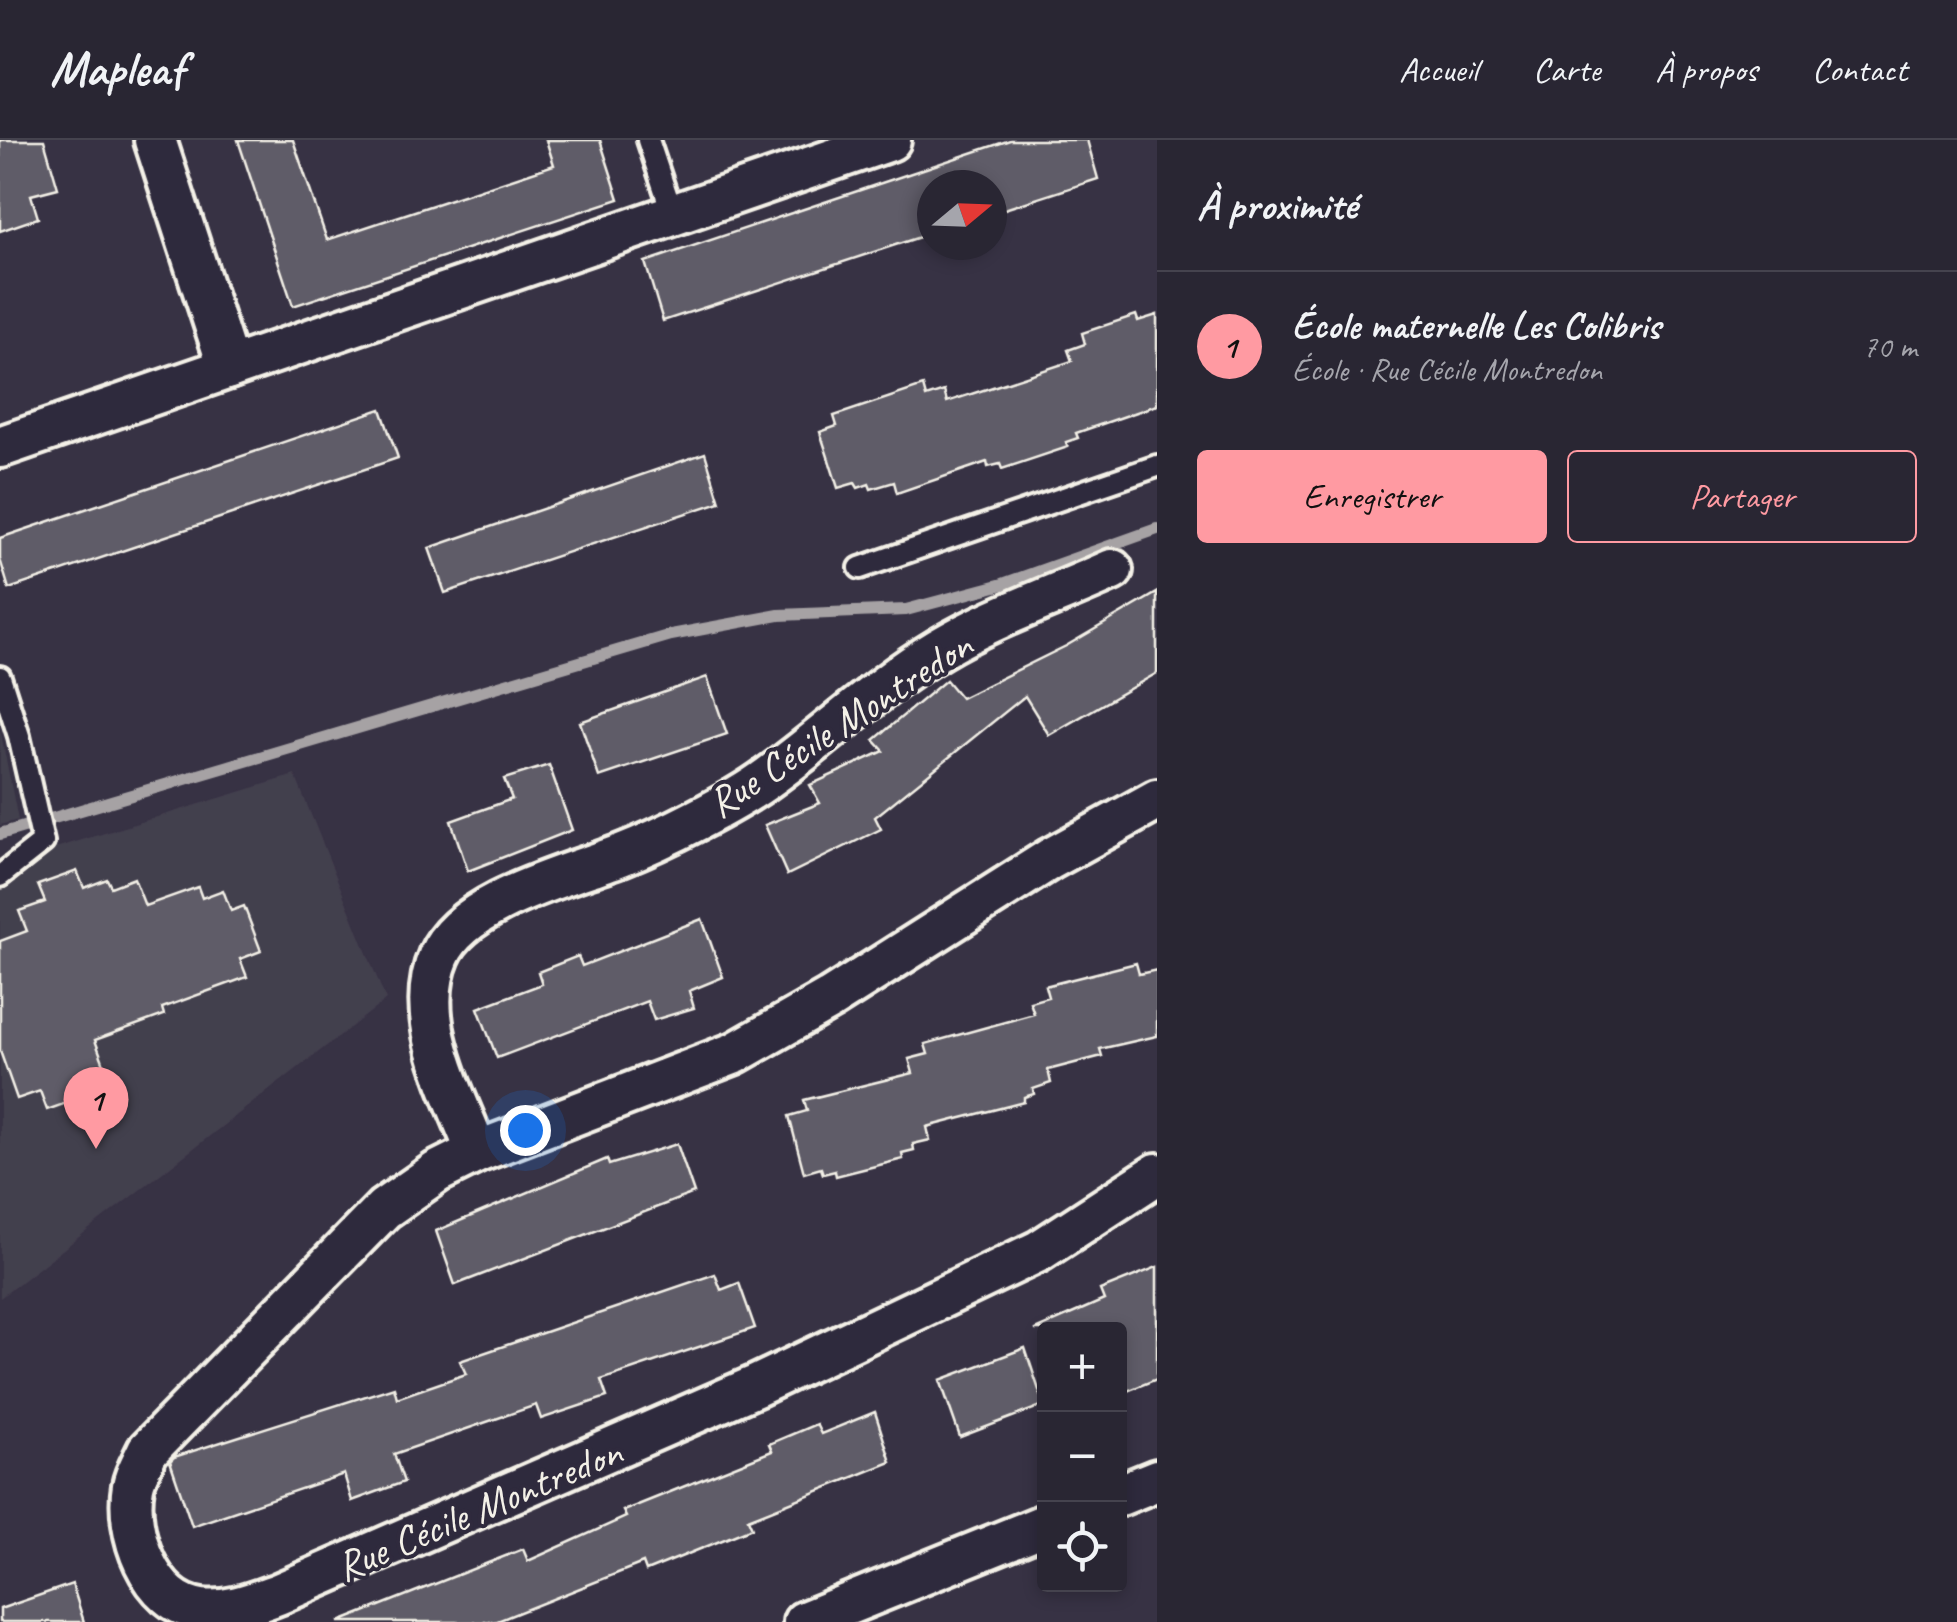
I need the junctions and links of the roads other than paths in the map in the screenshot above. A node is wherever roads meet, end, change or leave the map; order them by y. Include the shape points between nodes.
1 (154, 140) edge
2 (648, 140) edge
3 (890, 140) edge
4 (673, 215) junction
5 (229, 368) junction
6 (0, 447) edge
7 (1157, 466) edge
8 (860, 568) dead end
9 (1112, 570) dead end
10 (0, 677) edge
11 (1157, 800) edge
12 (0, 876) edge
13 (476, 1152) junction
14 (1157, 1174) edge
15 (1157, 1480) edge
16 (1127, 1492) edge
17 (1037, 1528) edge
18 (804, 1622) edge

1 - 5 street
2 - 4 lane
3 - 4 street
4 - 5 street
5 - 6 street
7 - 8 lane
9 - 13 street, Rue Cécile Montredon via 939,649 764,781 626,853 530,888 453,934 440,953 430,998 436,1044
10 - 12 lane via 43,842
11 - 13 street, Rue Cécile Montredon via 735,1054
13 - 14 street, Rue Cécile Montredon via 384,1208 148,1450 133,1482 131,1517 155,1581 175,1599 198,1610 230,1610 501,1500 1039,1251
15 - 16 street
17 - 18 street

